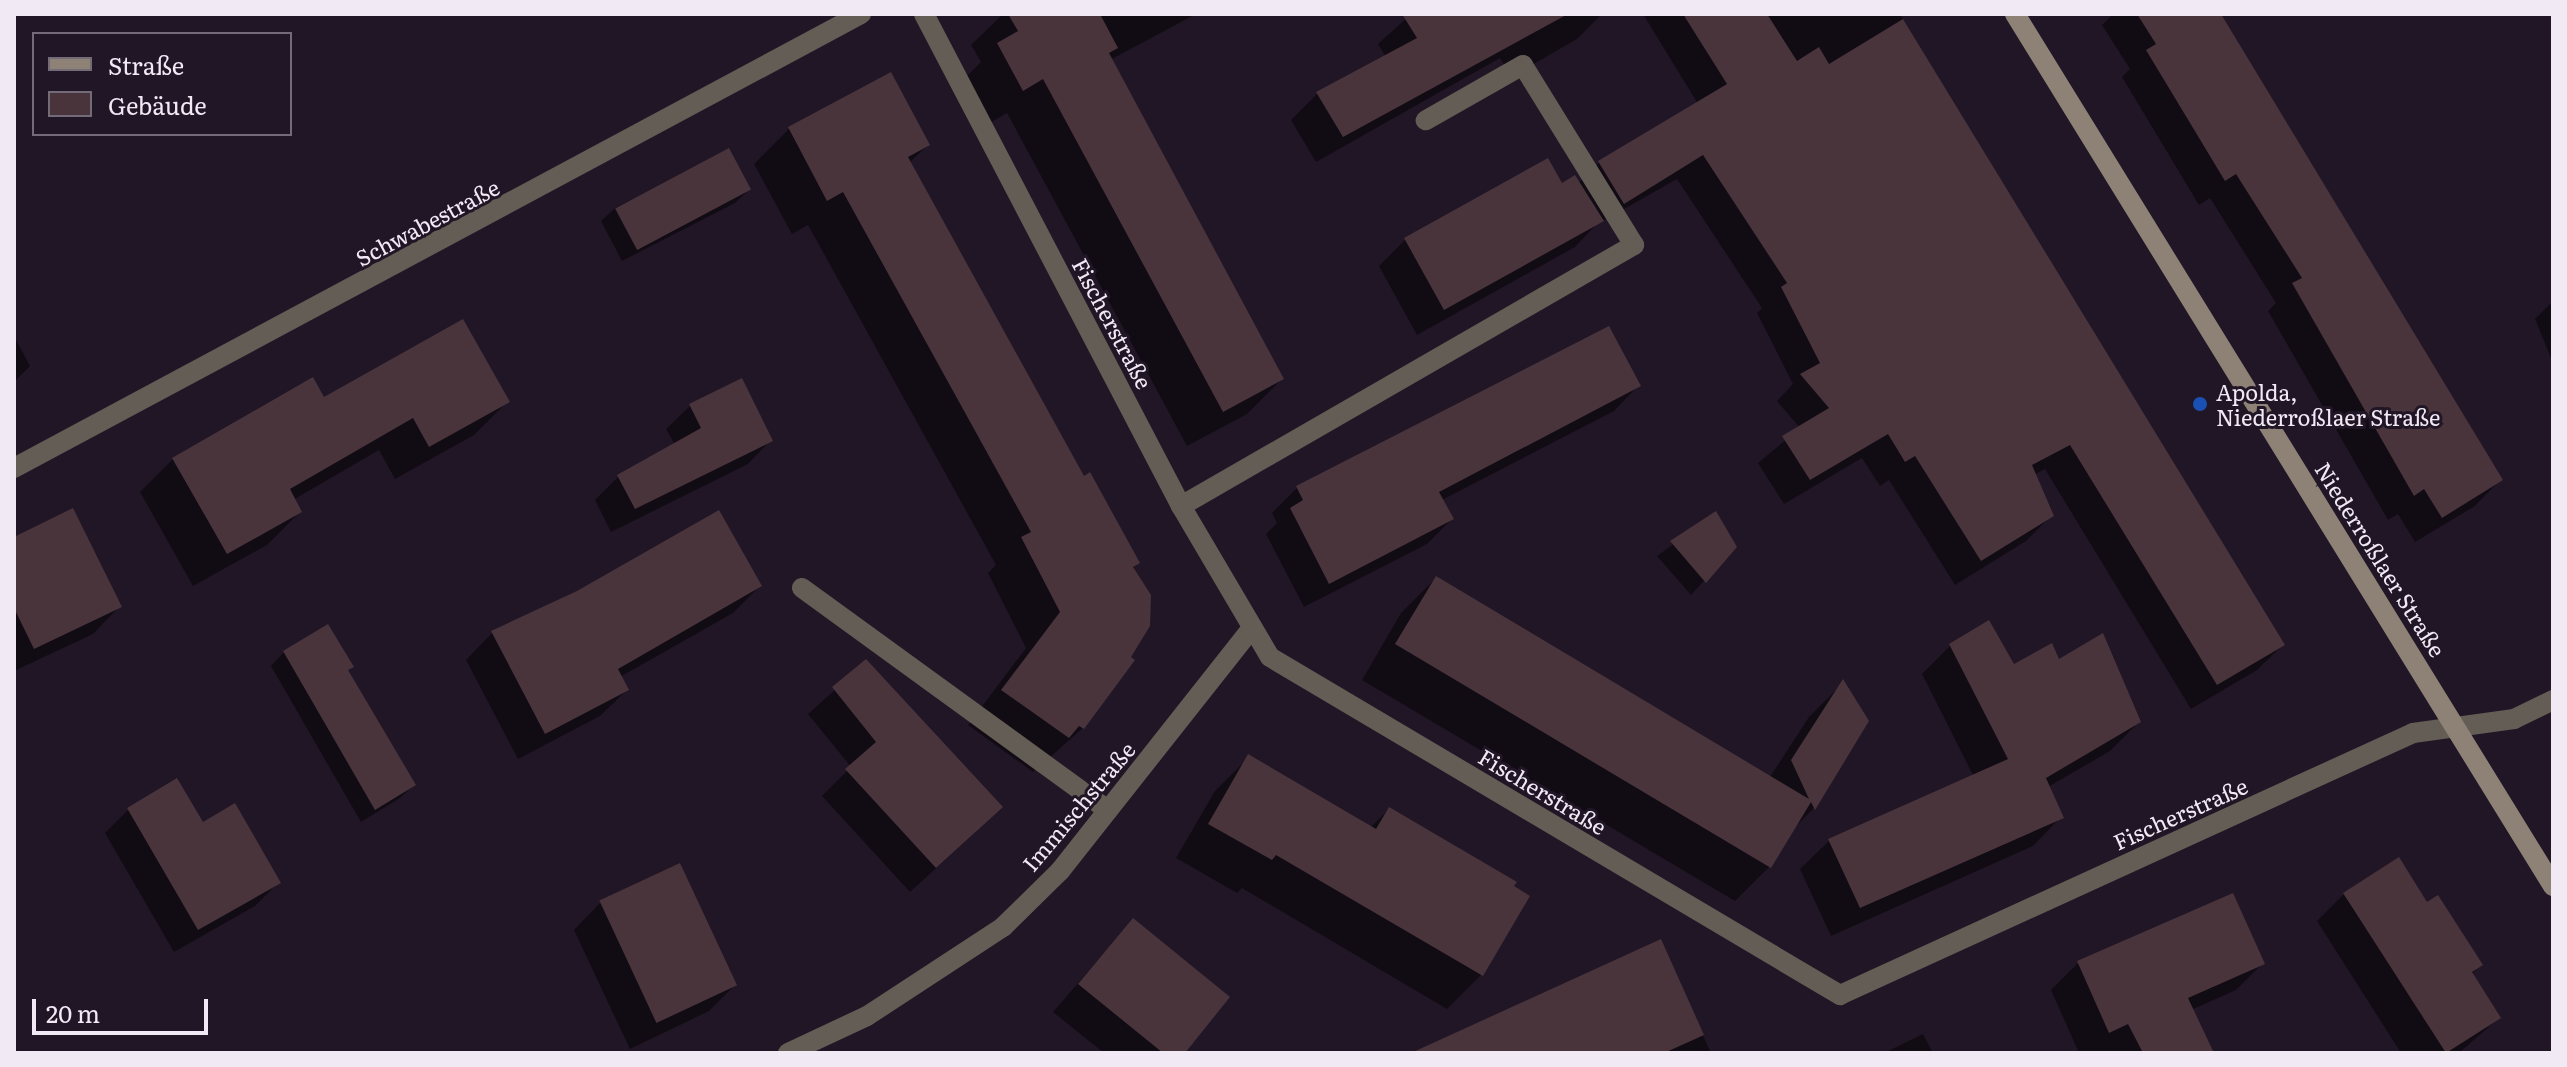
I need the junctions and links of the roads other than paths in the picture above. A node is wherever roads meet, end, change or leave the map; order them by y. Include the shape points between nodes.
1 (861, 14) edge
2 (924, 14) edge
3 (2015, 14) edge
4 (1426, 120) dead end
5 (14, 468) edge
6 (1181, 506) junction
7 (802, 588) dead end
8 (1252, 628) junction
9 (2553, 700) edge
10 (2457, 727) junction
11 (1108, 810) junction
12 (2553, 886) edge
13 (788, 1053) edge

1 - 5 street, Schwabestraße
2 - 6 street, Fischerstraße
3 - 10 main road, Niederroßlaer Straße
4 - 6 street via 1523,65 1634,245
6 - 8 street, Fischerstraße
7 - 11 street
8 - 10 street, Fischerstraße via 1270,657 1840,995 2413,733
8 - 11 street, Immischstraße
9 - 10 street via 2514,719
10 - 12 main road, Niederroßlaer Straße
11 - 13 street, Immischstraße via 1060,871 1003,927 867,1016

